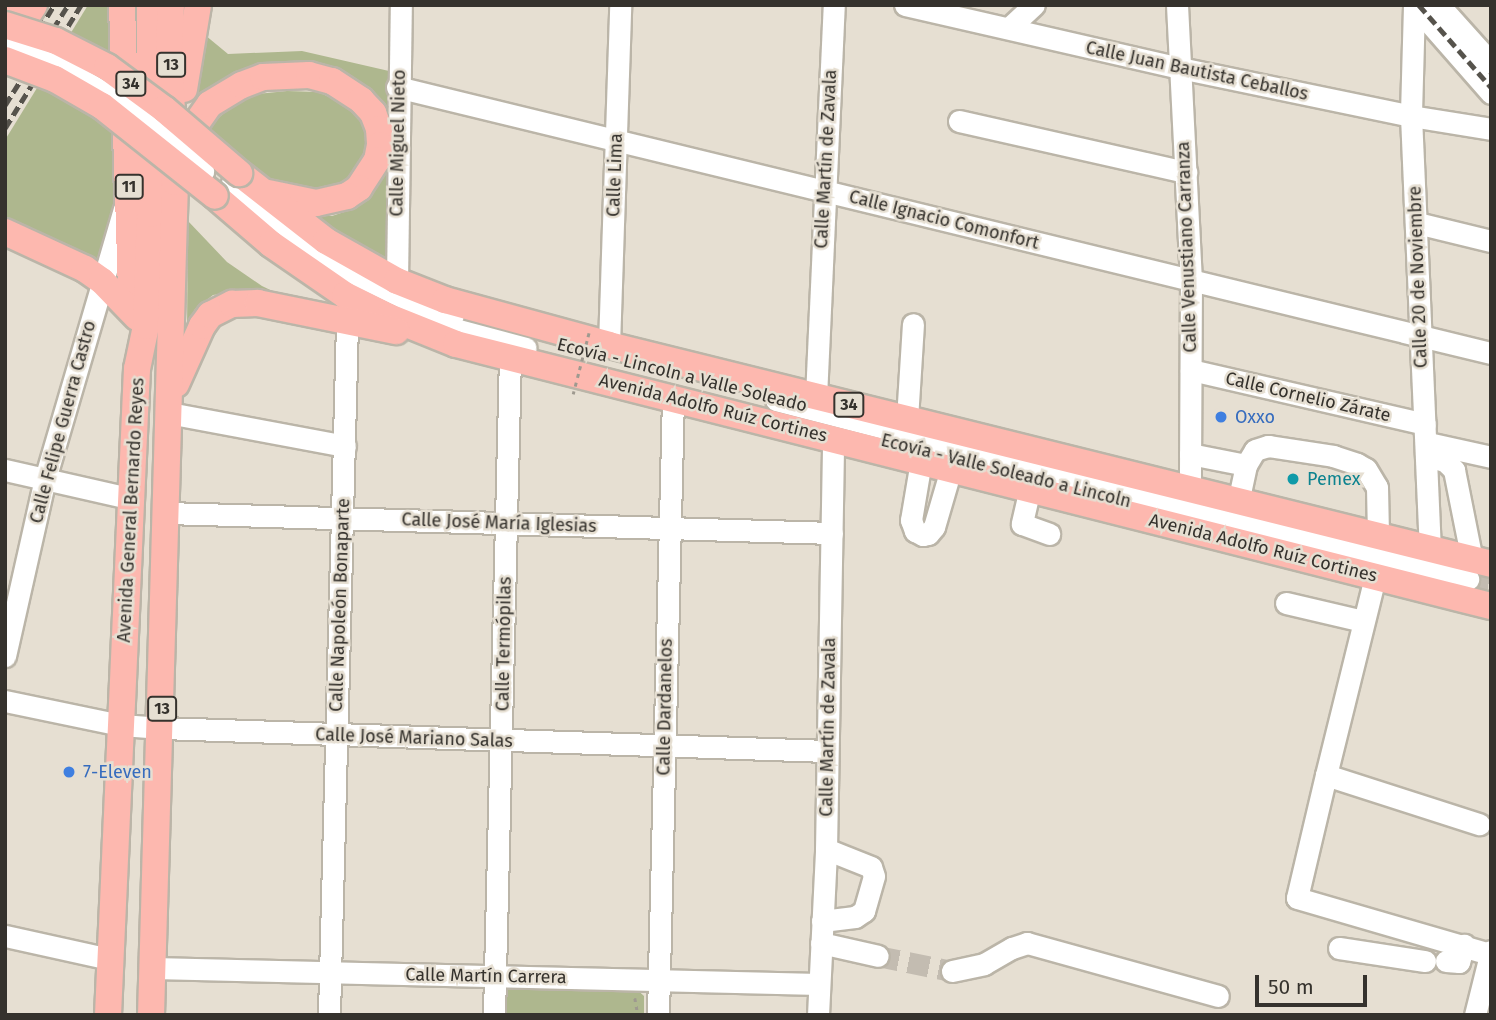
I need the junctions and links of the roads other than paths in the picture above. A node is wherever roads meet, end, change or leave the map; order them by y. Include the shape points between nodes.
1 (11, 5) edge
2 (34, 5) edge
3 (122, 5) edge
4 (150, 5) edge
5 (171, 5) edge
6 (198, 5) edge
7 (401, 5) edge
8 (620, 5) edge
9 (834, 5) edge
10 (905, 5) edge
11 (1034, 5) edge
12 (1177, 5) edge
13 (1439, 5) edge
14 (1414, 6) edge
15 (5, 15) edge
16 (5, 25) edge
17 (1009, 28) junction
18 (5, 36) edge
19 (5, 48) edge
20 (5, 60) edge
21 (1491, 62) edge
22 (1180, 68) junction
23 (397, 87) junction
24 (1491, 93) edge
25 (1411, 116) junction
26 (959, 121) dead end
27 (175, 124) junction
28 (1491, 130) edge
29 (616, 140) junction
30 (1186, 172) junction
31 (175, 182) junction
32 (227, 185) junction
33 (129, 190) junction
34 (824, 190) junction
35 (260, 191) junction
36 (1417, 223) junction
37 (5, 232) edge
38 (1491, 242) edge
39 (1191, 280) junction
40 (102, 281) junction
41 (397, 281) junction
42 (138, 318) junction
43 (347, 321) junction
44 (914, 324) dead end
45 (1420, 336) junction
46 (599, 338) junction
47 (456, 344) junction
48 (1491, 353) edge
49 (510, 357) junction
50 (137, 369) joint
51 (1191, 370) junction
52 (816, 397) junction
53 (673, 399) junction
54 (170, 408) junction
55 (907, 419) junction
56 (833, 439) junction
57 (1425, 441) junction
58 (345, 446) junction
59 (1190, 454) junction
60 (1491, 457) edge
61 (921, 461) junction
62 (1246, 465) junction
63 (951, 469) junction
64 (5, 470) edge
65 (46, 479) junction
66 (1030, 488) junction
67 (1190, 490) junction
68 (132, 499) junction
69 (1238, 502) junction
70 (167, 513) junction
71 (343, 518) junction
72 (506, 523) junction
73 (670, 528) junction
74 (832, 533) junction
75 (1049, 534) dead end
76 (1378, 536) junction
77 (1430, 549) junction
78 (1474, 573) edge
79 (1375, 577) junction
80 (1286, 603) dead end
81 (1491, 606) edge
82 (1363, 621) junction
83 (5, 656) edge
84 (5, 701) edge
85 (121, 724) junction
86 (162, 728) junction
87 (336, 736) junction
88 (503, 740) junction
89 (664, 746) junction
90 (826, 751) junction
91 (1326, 775) junction
92 (1479, 824) dead end
93 (826, 849) junction
94 (822, 920) junction
95 (5, 936) edge
96 (821, 943) junction
97 (1464, 945) junction
98 (1339, 948) dead end
99 (1490, 952) edge
100 (878, 956) tunnel mouth
101 (110, 959) junction
102 (153, 968) junction
103 (952, 971) tunnel mouth
104 (330, 972) junction
105 (495, 976) junction
106 (659, 980) junction
107 (819, 984) junction
108 (1218, 996) dead end
109 (108, 1015) edge
110 (152, 1015) edge
111 (329, 1015) edge
112 (494, 1015) edge
113 (658, 1015) edge
114 (818, 1015) edge
115 (1475, 1015) edge

1 - 15 main road
2 - 19 main road
3 - 33 main road, 11
4 - 42 main road, 13 via 150,214
5 - 27 main road, Avenida General Bernardo Reyes / 13
6 - 27 main road
7 - 23 street, Calle Miguel Nieto
8 - 29 street, Calle Lima
9 - 34 street, Calle Martín de Zavala
10 - 17 street, Calle Juan Bautista Ceballos
11 - 17 street
12 - 22 street, Calle Venustiano Carranza
13 - 21 street
14 - 24 street
14 - 25 street, Calle 20 de Noviembre
16 - 32 main road, Avenida Adolfo Ruíz Cortines / 34, bridge via 56,41 107,67 164,108
17 - 22 street, Calle Juan Bautista Ceballos
18 - 32 street via 63,57 104,79 165,123
19 - 32 street, Ecovía - Valle Soleado a Lincoln, bridge via 61,68 115,99
20 - 32 main road, Avenida Adolfo Ruíz Cortines / 34, bridge via 55,79
22 - 25 street, Calle Juan Bautista Ceballos
22 - 30 street, Calle Venustiano Carranza
23 - 29 street, Calle Ignacio Comonfort
23 - 41 street, Calle Miguel Nieto
25 - 28 street, Calle Juan Bautista Ceballos
25 - 36 street, Calle 20 de Noviembre
26 - 30 street
27 - 31 main road, Avenida General Bernardo Reyes / 13
29 - 34 street, Calle Ignacio Comonfort
29 - 46 street, Calle Lima
30 - 39 street, Calle Venustiano Carranza
31 - 35 main road via 187,140 202,113 223,95 263,77 288,74 332,81 349,89 373,113 379,129 377,160 359,188 347,196 316,203
31 - 54 main road, Avenida General Bernardo Reyes / 13
32 - 35 main road, Avenida Adolfo Ruíz Cortines / 34
32 - 47 main road, Avenida Adolfo Ruíz Cortines / 34 via 271,244 345,295
32 - 78 street, Ecovía - Valle Soleado a Lincoln via 288,245 377,300 430,322
33 - 40 street, Calle Felipe Guerra Castro
33 - 42 main road, 11
34 - 39 street, Calle Ignacio Comonfort
34 - 52 street, Calle Martín de Zavala
35 - 41 main road, Avenida Adolfo Ruíz Cortines / 34 via 326,241
36 - 38 street
36 - 45 street, Calle 20 de Noviembre
37 - 40 main road via 60,255
39 - 45 street, Calle Ignacio Comonfort
39 - 51 street, Calle Venustiano Carranza
40 - 42 main road
40 - 65 street, Calle Felipe Guerra Castro
41 - 46 main road, Avenida Adolfo Ruíz Cortines / 34 via 457,304
42 - 50 main road, 11
43 - 47 main road
43 - 54 main road via 258,303 220,308 194,339
43 - 58 street, Calle Napoleón Bonaparte
44 - 55 street
45 - 48 street, Calle Ignacio Comonfort
45 - 57 street, Calle 20 de Noviembre
46 - 52 main road, Avenida Adolfo Ruíz Cortines / 34
47 - 49 main road, Avenida Adolfo Ruíz Cortines / 34
49 - 53 main road, Avenida Adolfo Ruíz Cortines / 34
49 - 72 street, Calle Termópilas
50 - 68 main road, Avenida General Bernardo Reyes / 13
51 - 57 street, Calle Cornelio Zárate
51 - 59 street, Calle Venustiano Carranza
52 - 55 main road, Avenida Adolfo Ruíz Cortines / 34
53 - 56 main road, Avenida Adolfo Ruíz Cortines / 34
53 - 73 street, Calle Dardanelos
54 - 58 street
54 - 70 main road, Avenida General Bernardo Reyes / 13
55 - 67 main road, Avenida Adolfo Ruíz Cortines / 34
56 - 61 main road, Avenida Adolfo Ruíz Cortines / 34
56 - 74 street, Calle Martín de Zavala
57 - 60 street, Calle Cornelio Zárate
57 - 77 street, Calle 20 de Noviembre
57 - 78 street via 1454,470
58 - 71 street, Calle Napoleón Bonaparte
59 - 62 street
59 - 67 street, Calle Venustiano Carranza
61 - 63 main road, Avenida Adolfo Ruíz Cortines / 34
61 - 63 street via 911,520 915,531 923,535 934,527
62 - 69 street
62 - 76 street via 1255,450 1268,446 1357,464 1377,486
63 - 66 main road, Avenida Adolfo Ruíz Cortines / 34
64 - 65 street
65 - 68 street
65 - 83 street, Calle Felipe Guerra Castro
66 - 75 street via 1022,524
66 - 79 main road, Avenida Adolfo Ruíz Cortines / 34
67 - 69 main road, Avenida Adolfo Ruíz Cortines / 34
68 - 85 main road, Avenida General Bernardo Reyes / 13
69 - 76 main road, Avenida Adolfo Ruíz Cortines / 34
70 - 71 street, Calle José María Iglesias
70 - 86 main road, Avenida General Bernardo Reyes / 13
71 - 72 street, Calle José María Iglesias
71 - 87 street, Calle Napoleón Bonaparte
72 - 73 street, Calle José María Iglesias
72 - 88 street, Calle Termópilas
73 - 74 street, Calle José María Iglesias
73 - 89 street, Calle Dardanelos
74 - 90 street, Calle Martín de Zavala
76 - 77 main road, Avenida Adolfo Ruíz Cortines / 34
77 - 78 main road, Avenida Adolfo Ruíz Cortines / 34
79 - 81 main road, Avenida Adolfo Ruíz Cortines / 34
79 - 82 street
80 - 82 street
82 - 91 street
84 - 85 street, Calle José Mariano Salas
85 - 86 street, Calle José Mariano Salas
85 - 101 main road, Avenida General Bernardo Reyes / 13
86 - 87 street, Calle José Mariano Salas
86 - 102 main road, Avenida General Bernardo Reyes / 13
87 - 88 street, Calle José Mariano Salas
87 - 104 street, Calle Napoleón Bonaparte
88 - 89 street, Calle José Mariano Salas
88 - 105 street, Calle Termópilas
89 - 90 street, Calle José Mariano Salas
89 - 106 street, Calle Dardanelos
90 - 93 street, Calle Martín de Zavala
91 - 92 street
91 - 97 street via 1297,898
93 - 94 street, Calle Martín de Zavala
93 - 94 street via 871,867 874,876 864,911 855,918
94 - 96 street, Calle Martín de Zavala
95 - 101 street
96 - 100 street
96 - 107 street, Calle Martín de Zavala
97 - 98 street via 1459,962
97 - 99 street
99 - 115 street
101 - 109 main road, Avenida General Bernardo Reyes / 13
102 - 104 street, Calle Martín Carrera
102 - 110 main road, Avenida General Bernardo Reyes / 13
103 - 108 street via 984,964 1027,943
104 - 105 street, Calle Martín Carrera
104 - 111 street, Calle Napoleón Bonaparte
105 - 106 street, Calle Martín Carrera
105 - 112 street, Calle Termópilas
106 - 107 street, Calle Martín Carrera
106 - 113 street, Calle Dardanelos
107 - 114 street, Calle Martín de Zavala

